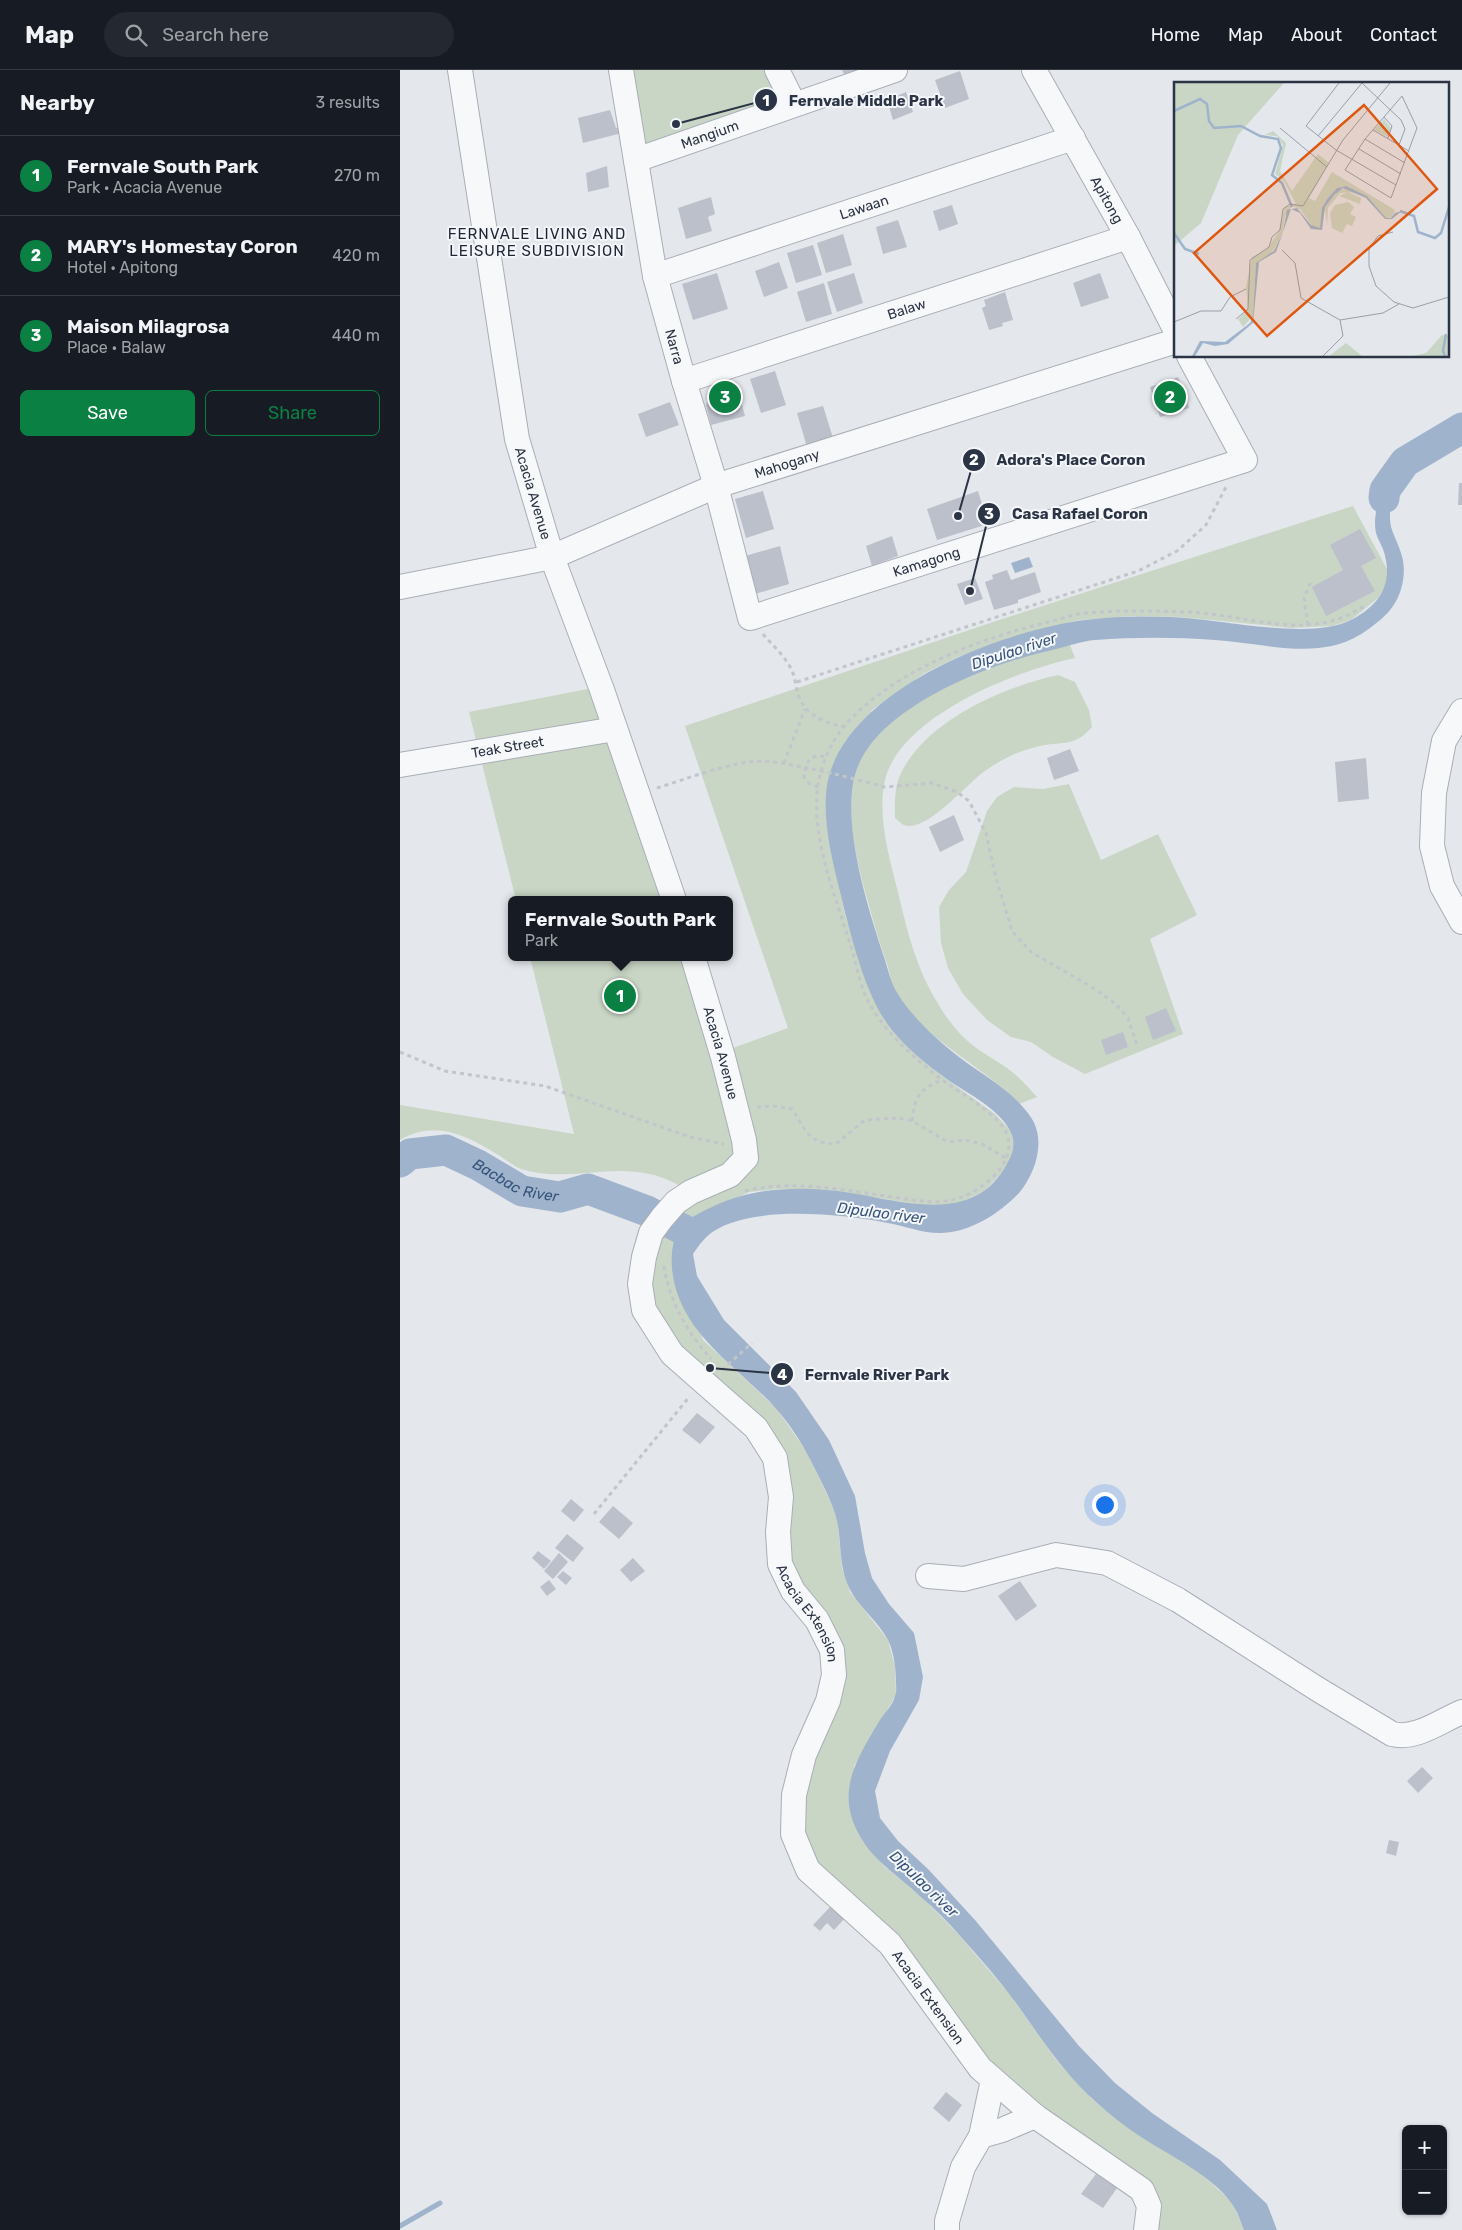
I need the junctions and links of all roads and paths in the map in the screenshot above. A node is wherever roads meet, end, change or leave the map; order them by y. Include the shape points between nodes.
1 (460, 70) edge
2 (621, 70) edge
3 (777, 70) edge
4 (895, 70) edge
5 (1034, 70) edge
6 (794, 104) junction
7 (1073, 138) junction
8 (636, 160) junction
9 (1128, 237) junction
10 (655, 276) junction
11 (1174, 327) edge
12 (1174, 342) edge
13 (1190, 358) edge
14 (684, 381) junction
15 (1238, 462) junction
16 (716, 486) junction
17 (552, 556) junction
18 (1312, 579) dead end
19 (400, 587) edge
20 (1364, 606) dead end
21 (750, 618) junction
22 (1308, 625) junction
23 (797, 682) junction
24 (805, 709) junction
25 (1462, 711) edge
26 (843, 726) junction
27 (615, 729) junction
28 (827, 757) junction
29 (784, 763) junction
30 (400, 765) edge
31 (804, 768) junction
32 (818, 787) junction
33 (638, 795) junction
34 (673, 896) edge
35 (1462, 922) edge
36 (694, 961) edge
37 (1138, 1048) dead end
38 (400, 1052) edge
39 (942, 1080) junction
40 (736, 1109) junction
41 (912, 1121) junction
42 (745, 1145) junction
43 (1006, 1158) junction
44 (741, 1192) dead end
45 (664, 1263) dead end
46 (752, 1343) dead end
47 (713, 1376) junction
48 (594, 1514) dead end
49 (928, 1576) dead end
50 (1462, 1712) edge
51 (993, 2080) junction
52 (1035, 2116) junction
53 (981, 2136) junction
54 (947, 2230) edge
55 (1146, 2230) edge

1 - 17 street, Acacia Avenue via 517,439
2 - 8 street, Narra
3 - 6 street
4 - 6 street, Mangium
5 - 7 street, Apitong
6 - 8 street, Mangium
7 - 9 street, Apitong
7 - 10 street, Lawaan
8 - 10 street, Narra
9 - 11 street, Apitong
9 - 14 street, Balaw
10 - 14 street, Narra
12 - 16 street, Mahogany
13 - 15 street
14 - 16 street, Narra
15 - 21 street, Kamagong
15 - 23 path via 1206,525 1177,551 1138,571
16 - 17 street, Mahogany
16 - 21 street, Narra
17 - 19 street, Mahogany
17 - 27 street, Acacia Avenue
18 - 22 path via 1304,598
20 - 22 path via 1334,622
21 - 23 path via 784,658
22 - 26 path via 1190,612 1084,613 1029,626 951,655 888,689
23 - 24 path via 797,694
24 - 26 path via 826,722
24 - 29 path
25 - 35 street via 1444,741 1434,793 1432,846 1442,886
26 - 28 path
27 - 30 street, Teak Street
27 - 33 street, Acacia Avenue
28 - 31 path via 817,754
28 - 32 path
29 - 31 path
29 - 33 path via 760,761 732,766
31 - 32 path via 804,777
31 - 37 path, bridge via 858,778 886,788 932,783 957,792 970,801 986,833 1012,931 1031,952 1095,988 1116,1004 1128,1018
32 - 39 path via 818,822 824,856 867,999 886,1028
33 - 34 street, Acacia Avenue
36 - 40 street, Acacia Avenue
38 - 42 path via 445,1071 545,1086 690,1137
39 - 41 path via 928,1085 919,1094 913,1105
39 - 43 path via 995,1118 1007,1133
40 - 41 path via 774,1106 792,1109 808,1136 823,1144 836,1144 865,1120 898,1118
40 - 42 street, Acacia Avenue
41 - 43 path via 948,1142 965,1140 982,1144
42 - 47 street, Acacia Extension via 746,1158 730,1175 691,1192 676,1202 662,1218 651,1233 640,1284 644,1310 672,1354
43 - 44 path via 1000,1169 978,1190 956,1200 931,1202 828,1188 781,1187
45 - 47 path via 666,1284
46 - 47 path
47 - 48 path
47 - 51 street, Acacia Extension via 756,1428 775,1458 781,1497 780,1564 794,1591 817,1620 832,1650 834,1675 828,1700 804,1755 794,1795 794,1834 808,1870 890,1944 980,2068
49 - 50 street via 964,1579 1056,1555 1107,1563 1178,1600 1392,1734 1403,1737 1415,1734
51 - 52 street, Acacia Extension
51 - 53 street
52 - 53 street
52 - 55 street, Acacia Extension via 1142,2190 1149,2206
53 - 54 street via 964,2167

